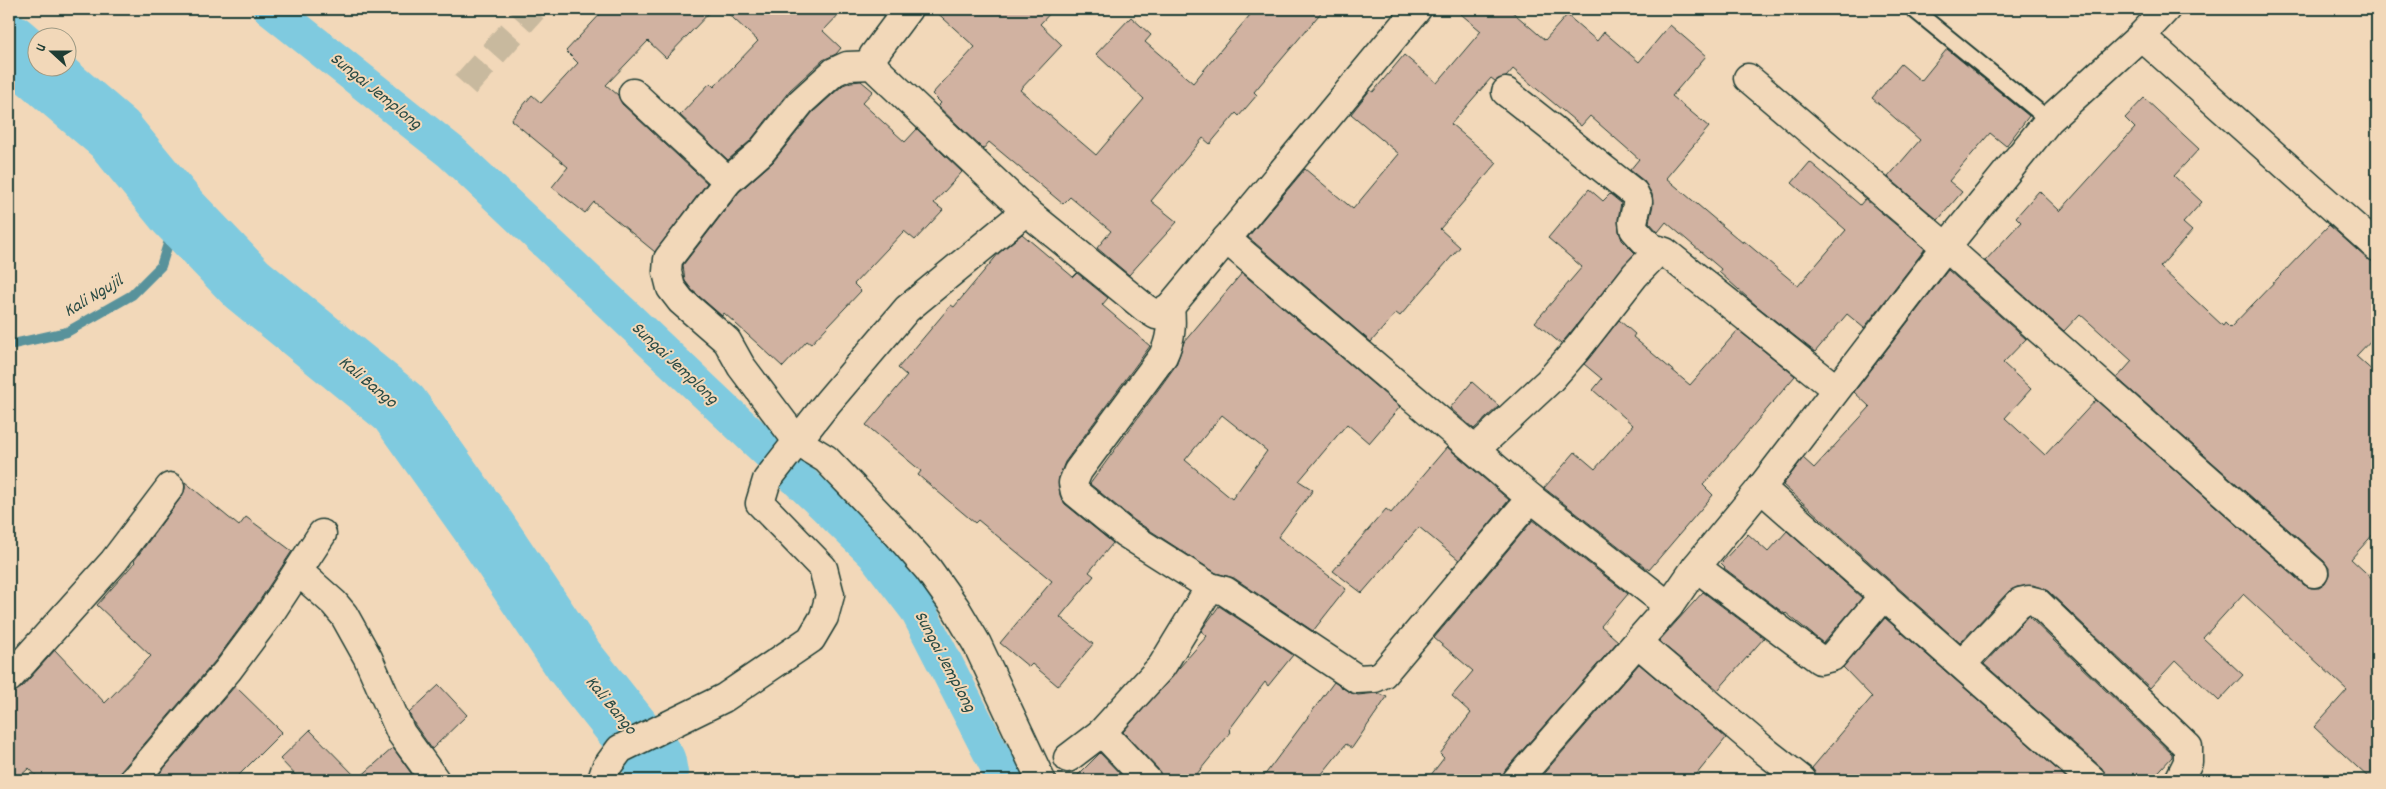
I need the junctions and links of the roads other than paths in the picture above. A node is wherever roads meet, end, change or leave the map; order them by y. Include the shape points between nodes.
1 (908, 9) edge
2 (1417, 9) edge
3 (1913, 9) edge
4 (2166, 9) edge
5 (2141, 36) junction
6 (874, 66) junction
7 (1748, 78) dead end
8 (1506, 92) dead end
9 (633, 93) dead end
10 (2049, 120) junction
11 (728, 181) junction
12 (1026, 211) junction
13 (1226, 239) junction
14 (1946, 247) junction
15 (2377, 247) edge
16 (1655, 252) junction
17 (1170, 307) junction
18 (1836, 389) junction
19 (794, 446) junction
20 (1475, 450) junction
21 (170, 487) dead end
22 (1761, 488) junction
23 (1531, 498) junction
24 (322, 534) dead end
25 (1696, 567) junction
26 (298, 571) junction
27 (2314, 573) dead end
28 (1210, 587) junction
29 (1884, 595) junction
30 (1669, 606) junction
31 (1638, 643) junction
32 (1962, 664) junction
33 (9, 678) edge
34 (1102, 732) junction
35 (1068, 758) dead end
36 (134, 780) edge
37 (435, 780) edge
38 (602, 780) edge
39 (1042, 780) edge
40 (1148, 780) edge
41 (1517, 780) edge
42 (1802, 780) edge
43 (2092, 780) edge
44 (2179, 780) edge

1 - 6 street via 873,56
2 - 13 street
3 - 10 lane
4 - 5 street
5 - 10 street
5 - 15 street
6 - 11 street via 847,66 834,72 801,102 761,152
6 - 12 street
7 - 14 street
8 - 16 street via 1634,194 1638,201 1632,222 1634,229
9 - 11 street
10 - 14 street
11 - 19 street via 668,259 667,272 671,288 681,302 727,341
12 - 17 street via 1145,308 1156,315
12 - 19 street via 907,309
13 - 17 street
13 - 20 street
14 - 18 street
14 - 27 street
16 - 18 street via 1665,252
16 - 20 street via 1549,380
17 - 28 street via 1172,329 1163,356 1097,444 1073,483 1075,492 1125,533
18 - 22 street
19 - 38 street via 767,480 760,502 823,568 830,595 824,617 811,639 724,698 620,749 606,768
19 - 39 street via 826,459 928,569 977,644
20 - 23 street
21 - 33 street via 114,561
22 - 25 street
22 - 29 street
23 - 28 street via 1389,669 1375,678 1357,679 1225,592
23 - 30 street
24 - 26 street
25 - 29 street via 1820,660 1832,657
25 - 30 street
26 - 36 street via 228,670
26 - 37 street via 344,615 368,658 401,733
28 - 34 street via 1162,666
29 - 32 street
30 - 31 street
31 - 41 street
31 - 42 street
32 - 43 street
32 - 44 street via 2020,602 2037,602 2188,747 2188,762
34 - 35 street
34 - 40 street

